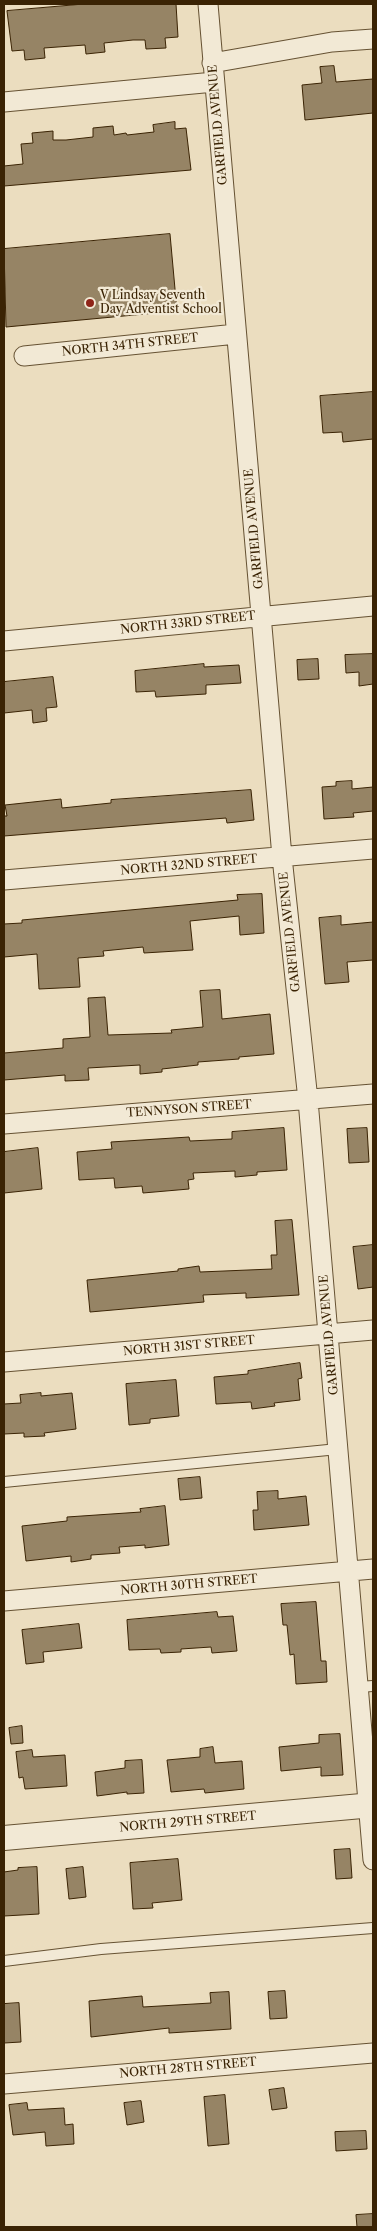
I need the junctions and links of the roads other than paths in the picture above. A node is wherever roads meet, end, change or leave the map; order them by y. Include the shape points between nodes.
1 (208, 4) edge
2 (373, 39) edge
3 (212, 63) junction
4 (214, 82) junction
5 (4, 102) edge
6 (236, 334) junction
7 (24, 356) dead end
8 (373, 606) edge
9 (262, 616) junction
10 (4, 641) edge
11 (373, 849) edge
12 (282, 857) junction
13 (4, 880) edge
14 (373, 1094) edge
15 (308, 1100) junction
16 (4, 1124) edge
17 (373, 1330) edge
18 (329, 1334) junction
19 (4, 1362) edge
20 (338, 1449) junction
21 (4, 1482) edge
22 (373, 1569) edge
23 (348, 1571) junction
24 (4, 1601) edge
25 (366, 1687) edge
26 (371, 1806) edge
27 (4, 1838) edge
28 (373, 1860) edge
29 (373, 1928) edge
30 (4, 1960) edge
31 (373, 2053) edge
32 (4, 2084) edge

1 - 3 street, GARFIELD AVENUE
2 - 3 street via 332,42
3 - 4 street, GARFIELD AVENUE
4 - 5 street
4 - 6 street, GARFIELD AVENUE
6 - 7 street, NORTH 34TH STREET
6 - 9 street, GARFIELD AVENUE
8 - 9 street, NORTH 33RD STREET
9 - 10 street, NORTH 33RD STREET
9 - 12 street, GARFIELD AVENUE
11 - 12 street, NORTH 32ND STREET
12 - 13 street, NORTH 32ND STREET
12 - 15 street, GARFIELD AVENUE
14 - 15 street, TENNYSON STREET
15 - 16 street, TENNYSON STREET
15 - 18 street, GARFIELD AVENUE
17 - 18 street, NORTH 31ST STREET
18 - 19 street, NORTH 31ST STREET
18 - 20 street, GARFIELD AVENUE
20 - 21 lane
20 - 23 street, GARFIELD AVENUE
22 - 23 street, NORTH 30TH STREET
23 - 24 street, NORTH 30TH STREET
23 - 25 street, GARFIELD AVENUE
25 - 26 street, GARFIELD AVENUE
26 - 27 street, NORTH 29TH STREET
26 - 28 street, GARFIELD AVENUE
29 - 30 lane via 101,1949
31 - 32 street, NORTH 28TH STREET

